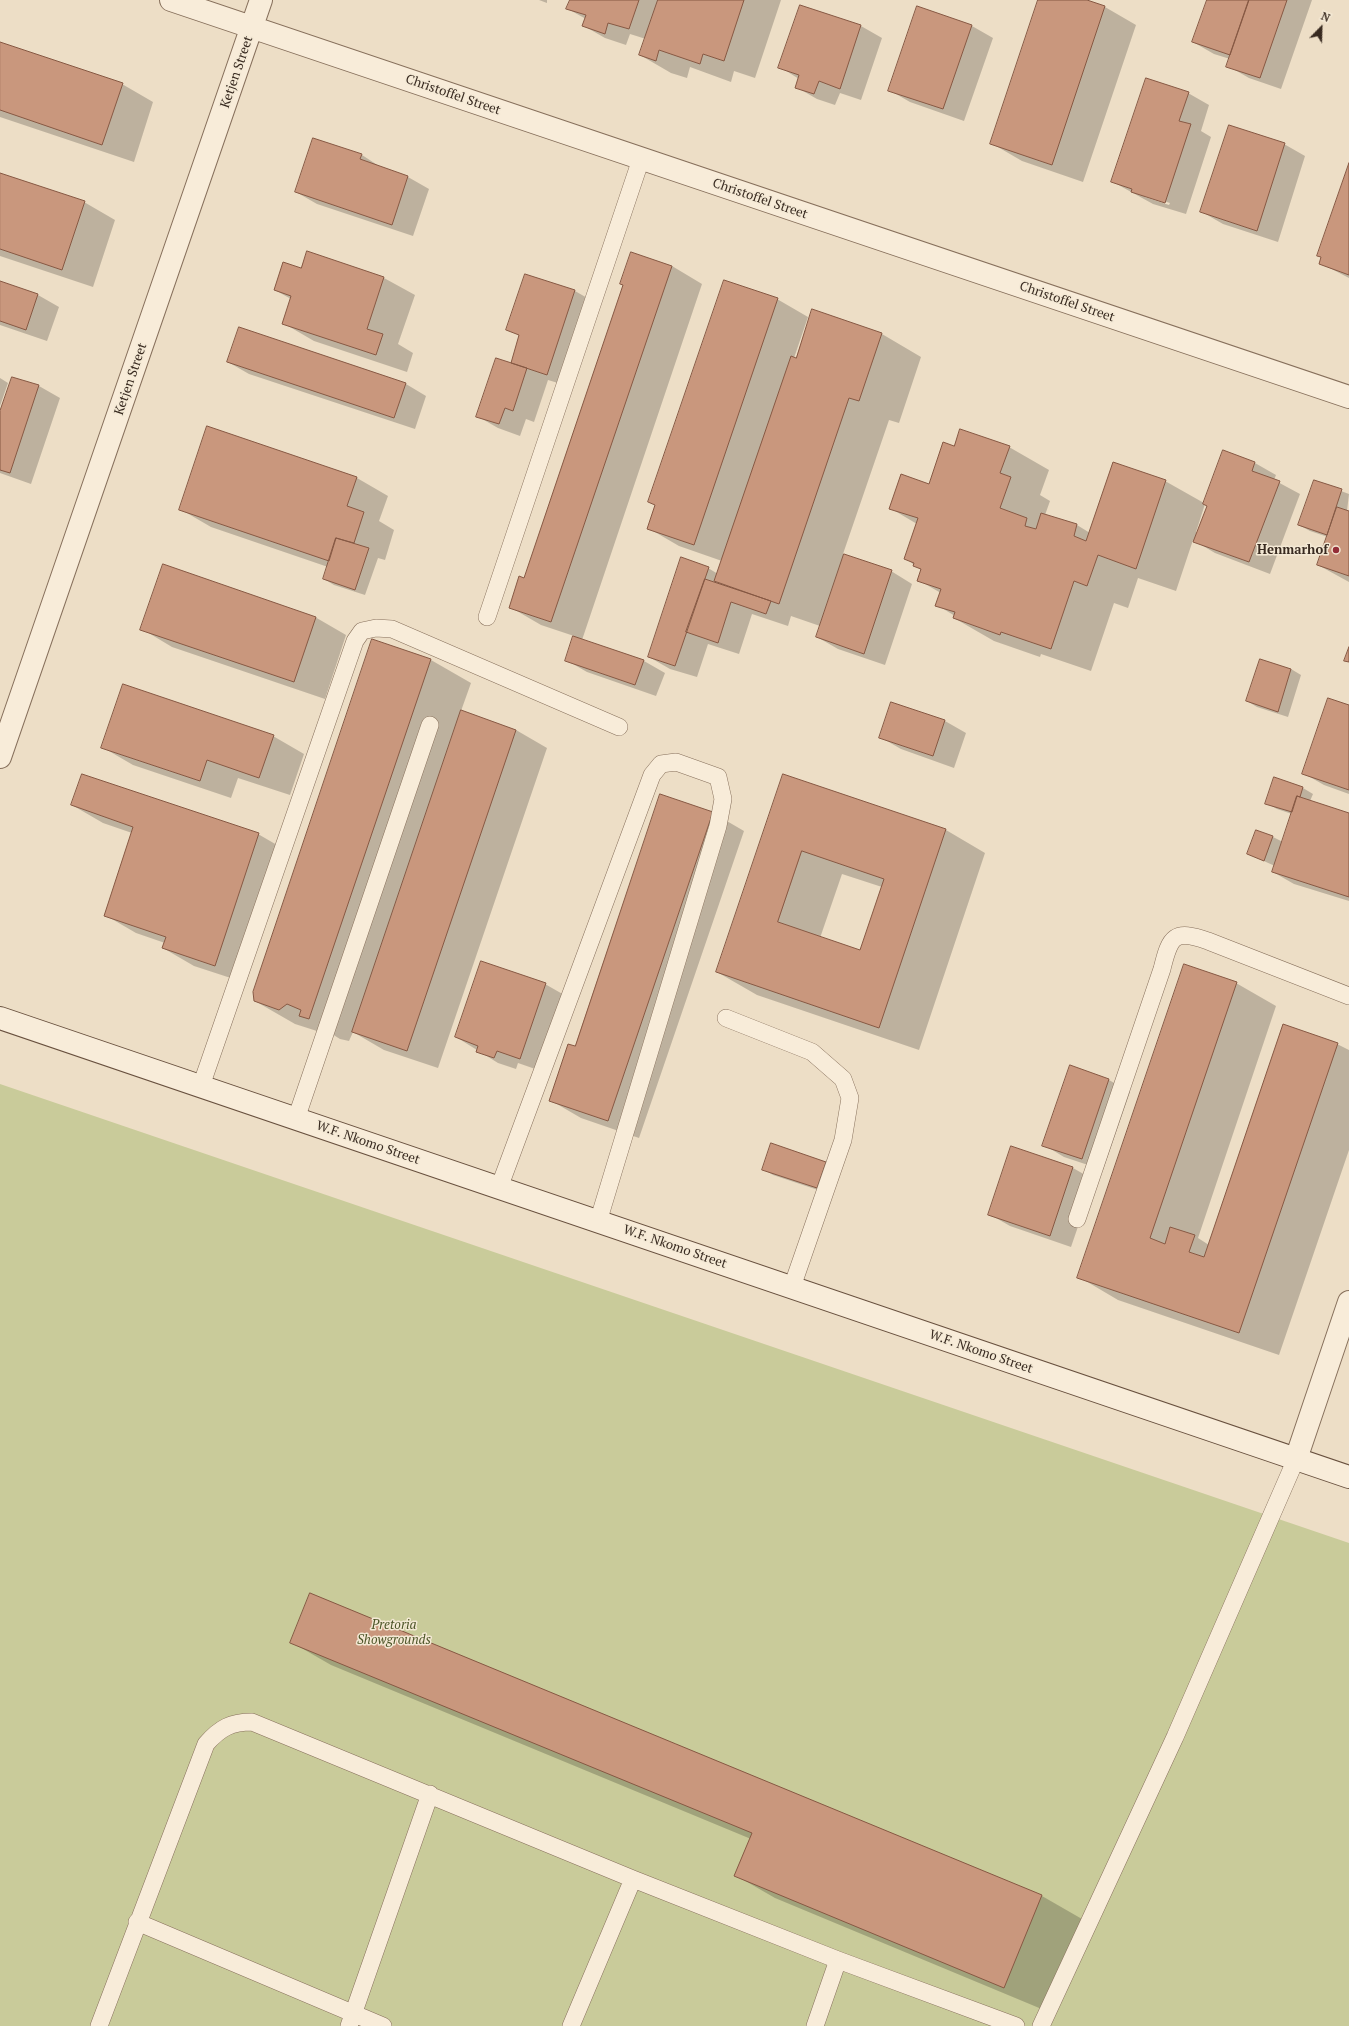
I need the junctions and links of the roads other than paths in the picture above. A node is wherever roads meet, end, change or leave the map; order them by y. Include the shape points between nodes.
1 (171, 0) edge
2 (261, 0) edge
3 (252, 28) junction
4 (641, 159) junction
5 (1349, 397) edge
6 (487, 617) dead end
7 (430, 725) dead end
8 (619, 727) dead end
9 (0, 757) edge
10 (1349, 996) edge
11 (0, 1018) edge
12 (726, 1018) dead end
13 (201, 1086) junction
14 (296, 1119) junction
15 (499, 1188) junction
16 (1077, 1219) dead end
17 (598, 1222) junction
18 (792, 1287) junction
19 (1349, 1302) edge
20 (1296, 1459) junction
21 (1349, 1476) edge
22 (430, 1794) junction
23 (632, 1879) junction
24 (137, 1922) junction
25 (838, 1960) junction
26 (351, 2020) edge
27 (99, 2026) edge
28 (383, 2026) edge
29 (571, 2026) edge
30 (815, 2026) edge
31 (1016, 2026) edge
32 (1041, 2026) edge

1 - 3 street, Christoffel Street
2 - 3 street, Ketjen Street
3 - 4 street, Christoffel Street
3 - 9 street, Ketjen Street
4 - 5 street, Christoffel Street
4 - 6 lane
7 - 14 lane
8 - 13 lane via 392,630 376,628 362,631 355,641
10 - 16 lane via 1196,936 1178,936 1167,946 1162,970
11 - 13 street, W.F. Nkomo Street
12 - 18 lane via 812,1052 843,1079 850,1098 843,1140
13 - 14 street, W.F. Nkomo Street
14 - 15 street, W.F. Nkomo Street
15 - 17 street, W.F. Nkomo Street
15 - 17 lane via 652,775 661,764 676,762 718,777 723,799 718,826
17 - 18 street, W.F. Nkomo Street
18 - 20 street, W.F. Nkomo Street
19 - 20 street
20 - 21 street, W.F. Nkomo Street
20 - 32 lane via 1175,1737
22 - 23 lane
22 - 24 lane via 252,1722 229,1724 206,1744
22 - 26 lane
23 - 25 lane
23 - 29 lane
24 - 26 lane
24 - 27 lane
25 - 30 lane
25 - 31 lane
26 - 28 lane

